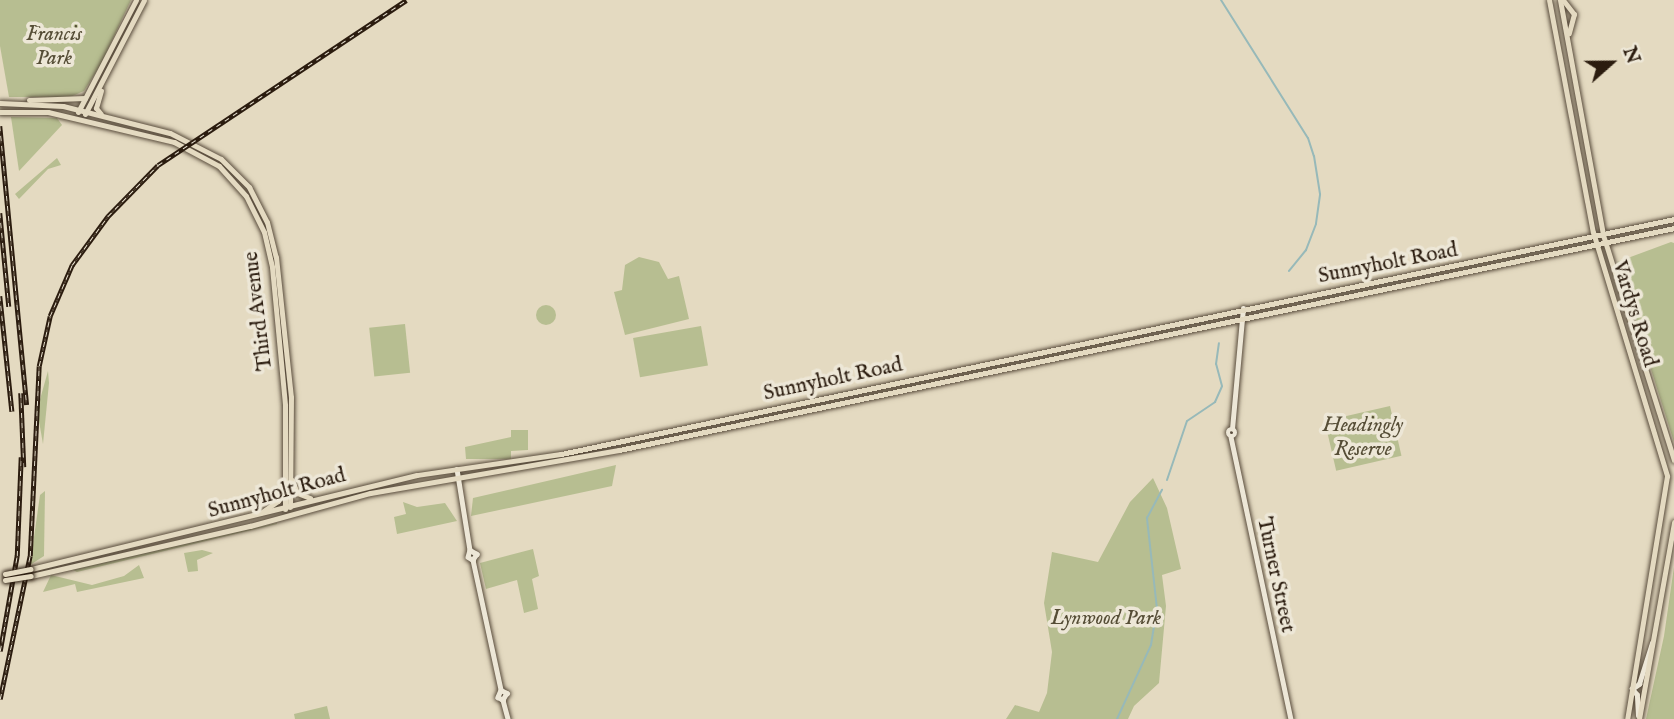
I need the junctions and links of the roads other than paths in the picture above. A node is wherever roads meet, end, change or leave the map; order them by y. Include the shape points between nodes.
1 (136, 0) edge
2 (144, 0) edge
3 (1549, 0) edge
4 (1561, 0) edge
5 (1572, 68) junction
6 (104, 82) junction
7 (87, 97) junction
8 (22, 102) junction
9 (0, 103) edge
10 (83, 111) junction
11 (0, 112) edge
12 (101, 115) junction
13 (78, 118) junction
14 (1674, 219) edge
15 (1674, 228) edge
16 (1603, 235) junction
17 (1594, 237) junction
18 (1605, 243) junction
19 (1597, 244) junction
20 (1243, 309) junction
21 (1243, 318) junction
22 (1674, 460) edge
23 (457, 469) junction
24 (290, 473) junction
25 (458, 480) junction
26 (285, 487) junction
27 (313, 499) junction
28 (287, 507) junction
29 (289, 515) junction
30 (246, 520) junction
31 (1674, 522) edge
32 (31, 572) junction
33 (2, 578) edge
34 (1653, 642) junction
35 (1632, 689) junction
36 (508, 719) edge
37 (1291, 719) edge
38 (1627, 719) edge
39 (1638, 719) edge

1 - 7 main road
2 - 6 main road
3 - 17 main road, Vardys Road
4 - 5 main road, Vardys Road
4 - 5 main road, Vardys Road via 1574,14 1568,26
5 - 16 main road, Vardys Road
6 - 10 main road
6 - 12 main road via 96,106
7 - 8 main road
7 - 10 main road
8 - 9 main road
8 - 10 main road, Third Avenue
10 - 12 main road, Third Avenue
10 - 13 main road
11 - 13 main road, Third Avenue via 39,111
12 - 24 main road, Third Avenue via 200,146 232,168 261,208 274,244 285,326 291,397
13 - 26 main road, Third Avenue via 200,153 227,173 252,205 272,268 285,404
14 - 16 main road, Sunnyholt Road
15 - 18 main road, Sunnyholt Road
16 - 17 main road, Sunnyholt Road
16 - 18 main road, Vardys Road
17 - 19 main road, Vardys Road
17 - 20 main road, Sunnyholt Road
18 - 19 main road, Sunnyholt Road
18 - 22 main road, Vardys Road
19 - 21 main road, Sunnyholt Road
19 - 35 main road, Vardys Road via 1667,476
20 - 21 street
20 - 23 main road, Sunnyholt Road via 561,454
21 - 25 main road, Sunnyholt Road
21 - 37 street, Turner Street via 1232,429 1236,434 1231,437
23 - 25 street
23 - 27 main road, Sunnyholt Road
24 - 27 main road via 297,493
24 - 28 main road, Third Avenue
25 - 29 main road, Sunnyholt Road via 370,493
25 - 36 street via 470,550 477,552 473,560 501,691 507,695 503,700
26 - 28 main road, Third Avenue
26 - 30 main road via 276,503
27 - 28 main road, Sunnyholt Road
28 - 29 main road, Third Avenue
28 - 30 main road, Sunnyholt Road
29 - 32 main road, Sunnyholt Road
30 - 32 main road, Sunnyholt Road
31 - 34 main road
32 - 33 main road, Sunnyholt Road, bridge
34 - 35 street via 1639,684
34 - 39 main road
35 - 38 main road, Vardys Road
35 - 39 street via 1637,693

